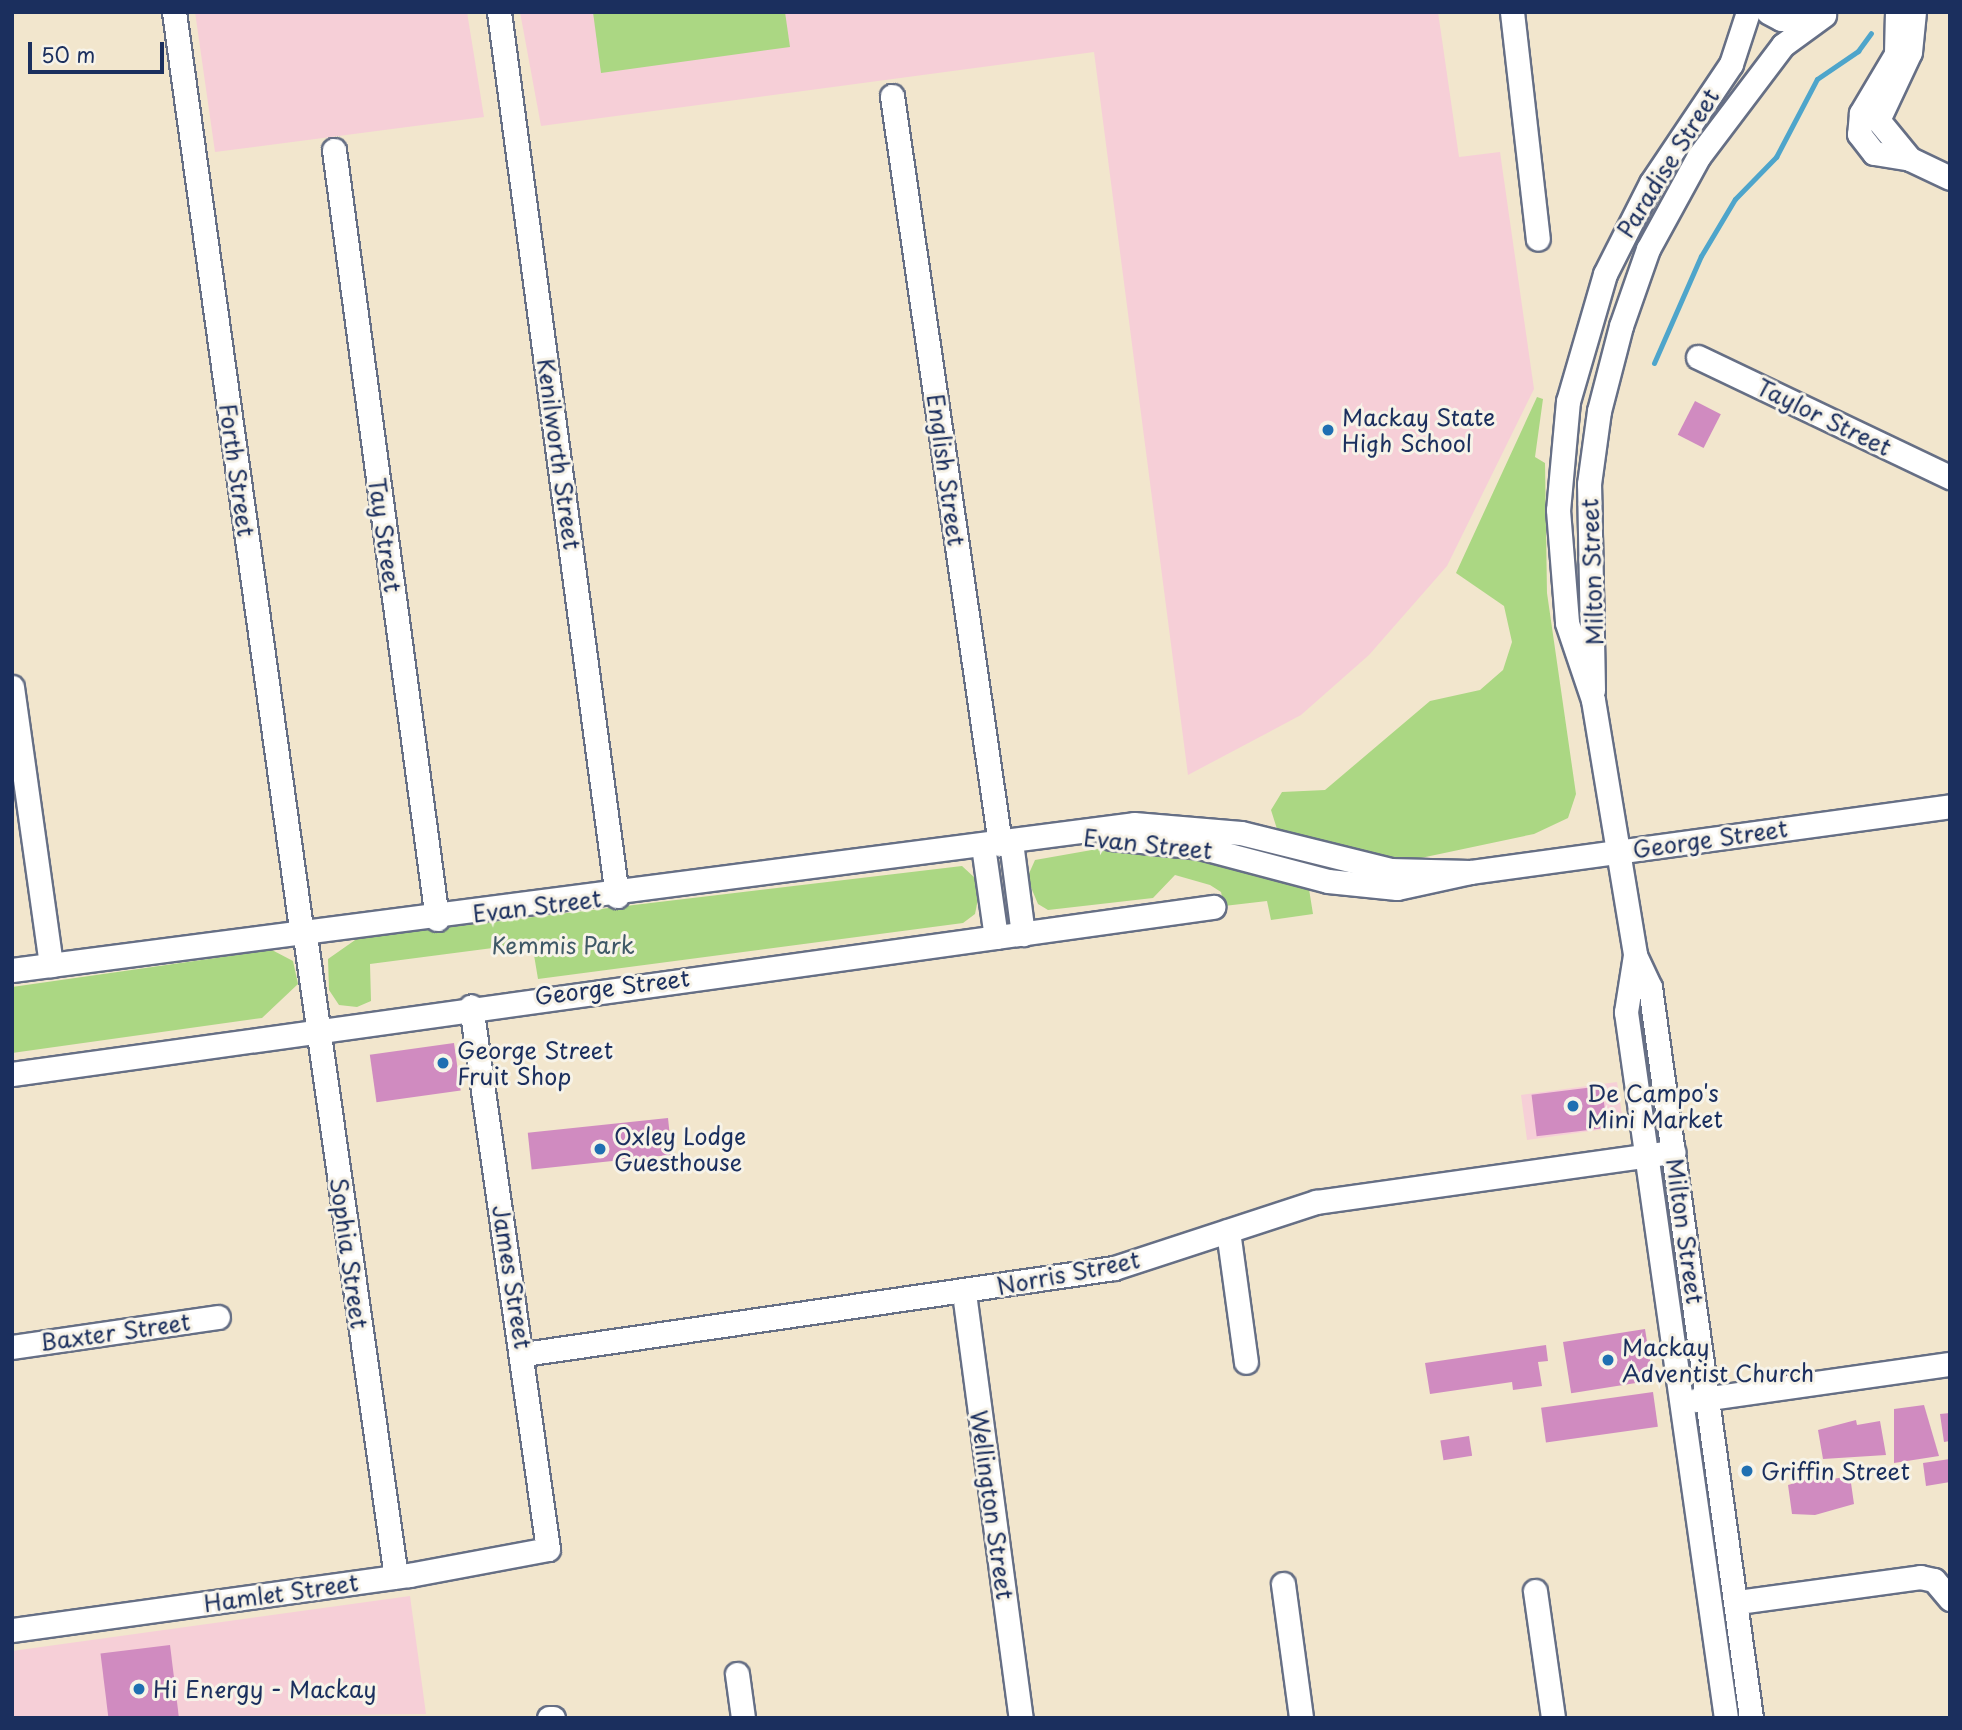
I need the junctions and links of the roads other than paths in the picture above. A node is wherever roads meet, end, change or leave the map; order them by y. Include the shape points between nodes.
1 (174, 12) edge
2 (499, 12) edge
3 (1500, 12) edge
4 (1512, 12) edge
5 (1748, 12) edge
6 (1768, 12) edge
7 (1896, 12) edge
8 (1905, 12) edge
9 (1914, 12) edge
10 (1826, 14) edge
11 (1513, 64) junction
12 (892, 96) dead end
13 (334, 150) dead end
14 (1910, 159) junction
15 (1950, 178) edge
16 (1538, 239) dead end
17 (1578, 356) joint
18 (1698, 357) dead end
19 (1611, 363) joint
20 (1950, 477) edge
21 (12, 687) edge
22 (1593, 700) junction
23 (1950, 806) edge
24 (1241, 833) junction
25 (1060, 836) junction
26 (998, 844) junction
27 (1618, 852) junction
28 (1235, 855) junction
29 (1470, 872) junction
30 (617, 895) junction
31 (1213, 907) dead end
32 (437, 919) junction
33 (302, 929) junction
34 (1023, 934) junction
35 (996, 937) junction
36 (1634, 955) junction
37 (51, 965) junction
38 (12, 970) edge
39 (471, 1006) junction
40 (317, 1028) junction
41 (12, 1074) edge
42 (1674, 1152) junction
43 (1647, 1157) junction
44 (1228, 1231) junction
45 (964, 1293) junction
46 (218, 1317) dead end
47 (12, 1347) edge
48 (524, 1354) junction
49 (1247, 1362) dead end
50 (1950, 1364) edge
51 (1709, 1398) junction
52 (1683, 1402) junction
53 (548, 1549) joint
54 (396, 1577) junction
55 (1283, 1584) dead end
56 (1535, 1591) dead end
57 (1950, 1599) edge
58 (1738, 1602) junction
59 (12, 1630) edge
60 (737, 1674) dead end
61 (743, 1718) edge
62 (1021, 1718) edge
63 (1301, 1718) edge
64 (1553, 1718) edge
65 (1726, 1718) edge
66 (1751, 1718) edge

1 - 33 street, Forth Street
2 - 30 street, Kenilworth Street
3 - 11 street
4 - 11 street
5 - 17 street, Paradise Street via 1731,64 1627,226
6 - 10 street via 1803,20
7 - 8 street
7 - 14 street via 1896,54 1858,127 1872,151
9 - 14 street via 1911,49 1878,120
10 - 19 street, Paradise Street via 1795,34 1753,79 1689,171 1648,249
11 - 16 street
12 - 26 street, English Street
13 - 32 street, Tay Street
14 - 15 street
17 - 22 street, Milton Street via 1561,461 1559,537 1567,623
18 - 20 street, Taylor Street
19 - 22 street, Milton Street via 1589,484
21 - 37 street
22 - 27 street, Milton Street
23 - 27 street, George Street
24 - 25 street, Evan Street via 1134,824
24 - 28 street
24 - 29 street, George Street via 1375,868
25 - 26 street, Evan Street
25 - 28 street, Evan Street via 1166,842
26 - 30 street, Evan Street
26 - 34 street
26 - 35 street
27 - 29 street, George Street
27 - 36 street, Milton Street
28 - 29 street, George Street via 1370,887 1407,887
30 - 32 street, Evan Street
31 - 34 street, George Street
32 - 33 street, Evan Street
33 - 37 street, Evan Street
33 - 40 street, Sophia Street
34 - 35 street, George Street
35 - 39 street, George Street
36 - 42 street, Milton Street via 1650,987
36 - 43 street, Milton Street via 1626,1012
37 - 38 street, Evan Street
39 - 40 street, George Street
39 - 48 street, James Street
40 - 41 street, George Street
40 - 54 street, Sophia Street
42 - 43 street, Norris Street
42 - 51 street, Milton Street
43 - 44 street, Norris Street via 1316,1202
43 - 52 street, Milton Street
44 - 45 street, Norris Street via 1114,1268
44 - 49 street
45 - 48 street, Norris Street
45 - 62 street, Wellington Street
46 - 47 street, Baxter Street
48 - 53 street, James Street
50 - 51 street
51 - 52 street
51 - 58 street, Milton Street
52 - 65 street, Milton Street
53 - 54 street, Hamlet Street
54 - 59 street, Hamlet Street
55 - 63 street
56 - 64 street
57 - 58 street via 1934,1580 1920,1577
58 - 66 street, Milton Street
60 - 61 street

